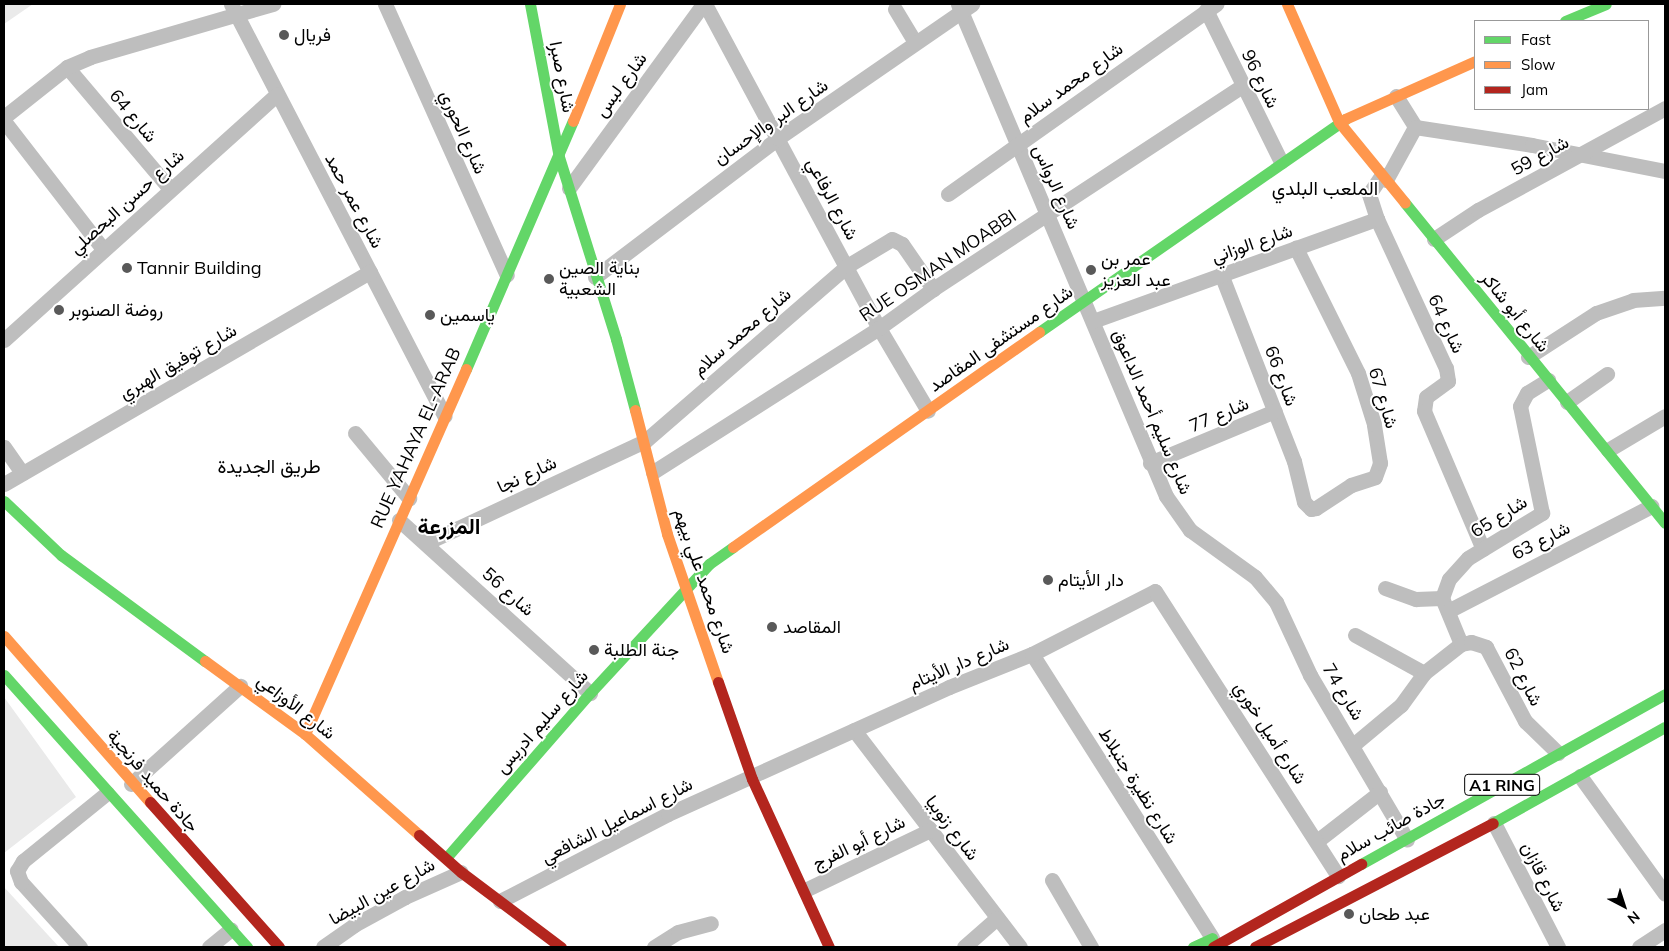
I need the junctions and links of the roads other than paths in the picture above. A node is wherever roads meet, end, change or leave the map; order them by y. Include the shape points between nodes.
1 (273, 4) edge
2 (385, 4) edge
3 (530, 4) edge
4 (620, 4) edge
5 (704, 4) edge
6 (1287, 4) edge
7 (1606, 4) edge
8 (964, 6) edge
9 (1211, 7) edge
10 (895, 9) dead end
11 (234, 10) edge
12 (1568, 20) edge
13 (915, 42) junction
14 (1474, 61) edge
15 (67, 67) junction
16 (1241, 87) junction
17 (277, 94) junction
18 (1396, 96) junction
19 (1665, 108) edge
20 (4, 119) edge
21 (1339, 122) junction
22 (1415, 127) junction
23 (778, 138) junction
24 (1017, 146) junction
25 (1578, 155) junction
26 (559, 157) junction
27 (1281, 162) junction
28 (1665, 171) edge
29 (1384, 177) junction
30 (569, 188) junction
31 (170, 189) junction
32 (948, 194) dead end
33 (1048, 215) junction
34 (1377, 219) junction
35 (1434, 239) junction
36 (1296, 248) junction
37 (103, 249) junction
38 (847, 266) junction
39 (370, 272) junction
40 (1222, 274) junction
41 (507, 275) junction
42 (595, 277) junction
43 (933, 289) junction
44 (1665, 298) edge
45 (1086, 302) junction
46 (1093, 321) junction
47 (879, 328) junction
48 (4, 340) edge
49 (1528, 357) junction
50 (1607, 374) dead end
51 (1548, 380) junction
52 (1567, 402) junction
53 (928, 411) junction
54 (1275, 411) junction
55 (445, 416) junction
56 (1665, 416) edge
57 (355, 433) dead end
58 (645, 441) junction
59 (4, 447) edge
60 (1608, 450) junction
61 (1150, 463) junction
62 (653, 472) junction
63 (22, 473) junction
64 (4, 484) edge
65 (1301, 492) joint
66 (409, 498) junction
67 (4, 501) edge
68 (1651, 506) junction
69 (399, 520) junction
70 (1665, 523) edge
71 (426, 543) junction
72 (1483, 549) junction
73 (1242, 567) joint
74 (686, 588) junction
75 (1385, 588) dead end
76 (1445, 604) junction
77 (1169, 611) joint
78 (1355, 635) dead end
79 (4, 636) edge
80 (1461, 644) junction
81 (1032, 654) junction
82 (1424, 673) junction
83 (4, 675) edge
84 (240, 686) junction
85 (590, 693) junction
86 (1665, 694) edge
87 (1665, 727) edge
88 (854, 730) junction
89 (305, 734) junction
90 (1353, 744) junction
91 (1558, 753) junction
92 (1580, 776) junction
93 (752, 779) junction
94 (131, 784) junction
95 (1380, 792) junction
96 (107, 793) junction
97 (1494, 823) junction
98 (930, 830) junction
99 (1407, 840) junction
100 (1317, 841) junction
101 (446, 858) junction
102 (460, 872) junction
103 (1338, 876) junction
104 (1052, 880) dead end
105 (805, 890) junction
106 (1665, 894) edge
107 (500, 900) junction
108 (1343, 904) junction
109 (997, 918) junction
110 (712, 923) dead end
111 (231, 929) junction
112 (1665, 930) edge
113 (1212, 943) edge
114 (80, 947) edge
115 (208, 947) edge
116 (247, 947) edge
117 (279, 947) edge
118 (323, 947) edge
119 (562, 947) edge
120 (654, 947) edge
121 (829, 947) edge
122 (964, 947) edge
123 (1020, 947) edge
124 (1091, 947) edge
125 (1193, 947) edge
126 (1255, 947) edge
127 (1278, 947) edge
128 (1558, 947) edge
129 (1639, 947) edge

1 - 11 street
2 - 41 street, شارع الحوري
3 - 26 main road, شارع صبرا
4 - 26 main road, RUE YAHAYA EL-ARAB
5 - 23 street, شارع الرفاعي
5 - 30 street, شارع لبس
6 - 21 main road, شارع أبو شاكر
7 - 12 main road
8 - 13 street, شارع البر والإحسان
8 - 24 street, شارع الرواس
9 - 16 street, شارع 96
9 - 24 street, شارع محمد سلام
10 - 13 street
11 - 15 street
11 - 17 street, شارع عمر حمد
13 - 23 street, شارع البر والإحسان
14 - 18 main road, شارع مستشفى المقاصد
15 - 20 street
15 - 31 street, شارع 64
16 - 27 street, شارع 96
16 - 33 street, RUE OSMAN MOABBI
17 - 31 street, شارع حسن البحصلي
17 - 39 street, شارع عمر حمد
18 - 21 main road, شارع مستشفى المقاصد
18 - 22 street
19 - 25 street, شارع 59
20 - 37 street
21 - 27 main road, شارع مستشفى المقاصد
21 - 29 main road, شارع أبو شاكر
22 - 25 street
22 - 29 street
23 - 38 street, شارع الرفاعي
23 - 42 street, شارع البر والإحسان
24 - 32 street, شارع محمد سلام
24 - 33 street, شارع الرواس
25 - 28 street
25 - 35 street, شارع 59 via 1478,210
26 - 30 main road, شارع محمد علي بيهم
26 - 41 main road, RUE YAHAYA EL-ARAB
27 - 45 main road, شارع مستشفى المقاصد
29 - 34 street via 1369,194
29 - 35 main road, شارع أبو شاكر
30 - 42 main road, شارع محمد علي بيهم
31 - 37 street, شارع حسن البحصلي
33 - 43 street, RUE OSMAN MOABBI
33 - 45 street, شارع الرواس
34 - 36 street, شارع الوزاني
34 - 72 street, شارع 64 via 1446,368 1448,381 1426,397 1424,411
35 - 49 main road, شارع أبو شاكر
36 - 40 street, شارع الوزاني
36 - 65 street, شارع 67 via 1358,373 1374,424 1380,463 1375,477 1351,485 1316,508 1307,506
37 - 48 street, شارع حسن البحصلي
38 - 43 street, شارع محمد سلام via 892,239 902,244
38 - 47 street, شارع الرفاعي
38 - 58 street, شارع محمد سلام
39 - 55 street, شارع عمر حمد
39 - 63 street, شارع توفيق الهبري
40 - 46 street, شارع الوزاني
40 - 54 street, شارع 66
41 - 55 main road, RUE YAHAYA EL-ARAB
42 - 58 main road, شارع محمد علي بيهم
43 - 47 street, RUE OSMAN MOABBI
44 - 49 street via 1633,300 1596,313
45 - 46 street, شارع سليم أحمد الداعوق
45 - 53 main road, شارع مستشفى المقاصد
46 - 61 street, شارع سليم أحمد الداعوق
47 - 53 street, شارع الرفاعي
47 - 62 street, RUE OSMAN MOABBI
49 - 51 main road, شارع أبو شاكر
50 - 52 street
51 - 52 main road, شارع أبو شاكر
51 - 72 street, شارع 65 via 1527,393 1520,406 1542,513
52 - 60 main road, شارع أبو شاكر
53 - 74 main road, شارع مستشفى المقاصد via 709,564
54 - 61 street, شارع 77
54 - 65 street, شارع 66
55 - 66 main road, RUE YAHAYA EL-ARAB
56 - 60 street
57 - 66 street
58 - 62 main road, شارع محمد علي بيهم
58 - 71 street, شارع نجا
59 - 63 street
60 - 68 main road, شارع أبو شاكر
61 - 73 street, شارع سليم أحمد الداعوق via 1190,530
62 - 74 main road, شارع محمد علي بيهم via 667,534
63 - 64 street, شارع توفيق الهبري
66 - 69 main road, RUE YAHAYA EL-ARAB
67 - 84 main road, شارع الأوزاعي via 61,555
68 - 70 main road, شارع أبو شاكر
68 - 76 street, شارع 63
69 - 71 street, شارع 56
69 - 89 main road, RUE YAHAYA EL-ARAB
71 - 85 street, شارع 56
72 - 76 street, شارع 65 via 1456,570 1442,590
73 - 90 street, شارع 74 via 1276,602 1310,675
74 - 85 main road, شارع سليم ادريس
74 - 93 main road, شارع محمد علي بيهم
75 - 76 street via 1416,599
76 - 80 street
77 - 81 street, شارع دار الأيتام via 1157,592 1152,592
77 - 100 street, شارع أميل خوري
78 - 82 street
79 - 94 main road, جادة حميد فرنجية
80 - 82 street
80 - 91 street, شارع 62 via 1480,643 1486,648 1525,721
81 - 88 street, شارع دار الأيتام
81 - 113 street, شارع نظيرة جنبلاط
82 - 90 street via 1401,705
83 - 96 main road
84 - 89 main road, شارع الأوزاعي
84 - 94 street
85 - 101 main road, شارع سليم ادريس
86 - 91 main road, جادة صائب سلام / A1 RING
87 - 92 main road, A1 RING
88 - 93 street, شارع دار الأيتام
88 - 98 street, شارع زنوبيا
89 - 101 main road, شارع الأوزاعي
90 - 95 street, شارع 74
91 - 99 main road, جادة صائب سلام / A1 RING
92 - 97 main road, A1 RING
92 - 106 street
93 - 105 main road, شارع محمد علي بيهم
93 - 107 street, شارع اسماعيل الشافعي via 668,814
94 - 117 main road, جادة حميد فرنجية
95 - 99 street, شارع 74
95 - 100 street
96 - 111 main road
96 - 114 street via 23,861 17,871 22,882
97 - 108 main road, A1 RING
97 - 128 street, شارع قازان
98 - 105 street, شارع أبو الفرج
98 - 109 street, شارع زنوبيا
99 - 103 main road, جادة صائب سلام / A1 RING
100 - 103 street, شارع أميل خوري
101 - 102 main road, شارع الأوزاعي
102 - 107 main road, شارع الأوزاعي
102 - 118 street, شارع عين البيضا via 405,897 354,925
103 - 113 main road, جادة صائب سلام / A1 RING
104 - 124 street
105 - 121 main road, شارع محمد علي بيهم
107 - 119 main road, شارع الأوزاعي
108 - 126 main road, A1 RING
108 - 127 main road
109 - 122 street
109 - 123 street, شارع زنوبيا
110 - 120 street via 678,932
111 - 115 street
111 - 116 main road
112 - 129 street
113 - 125 main road, جادة صائب سلام

